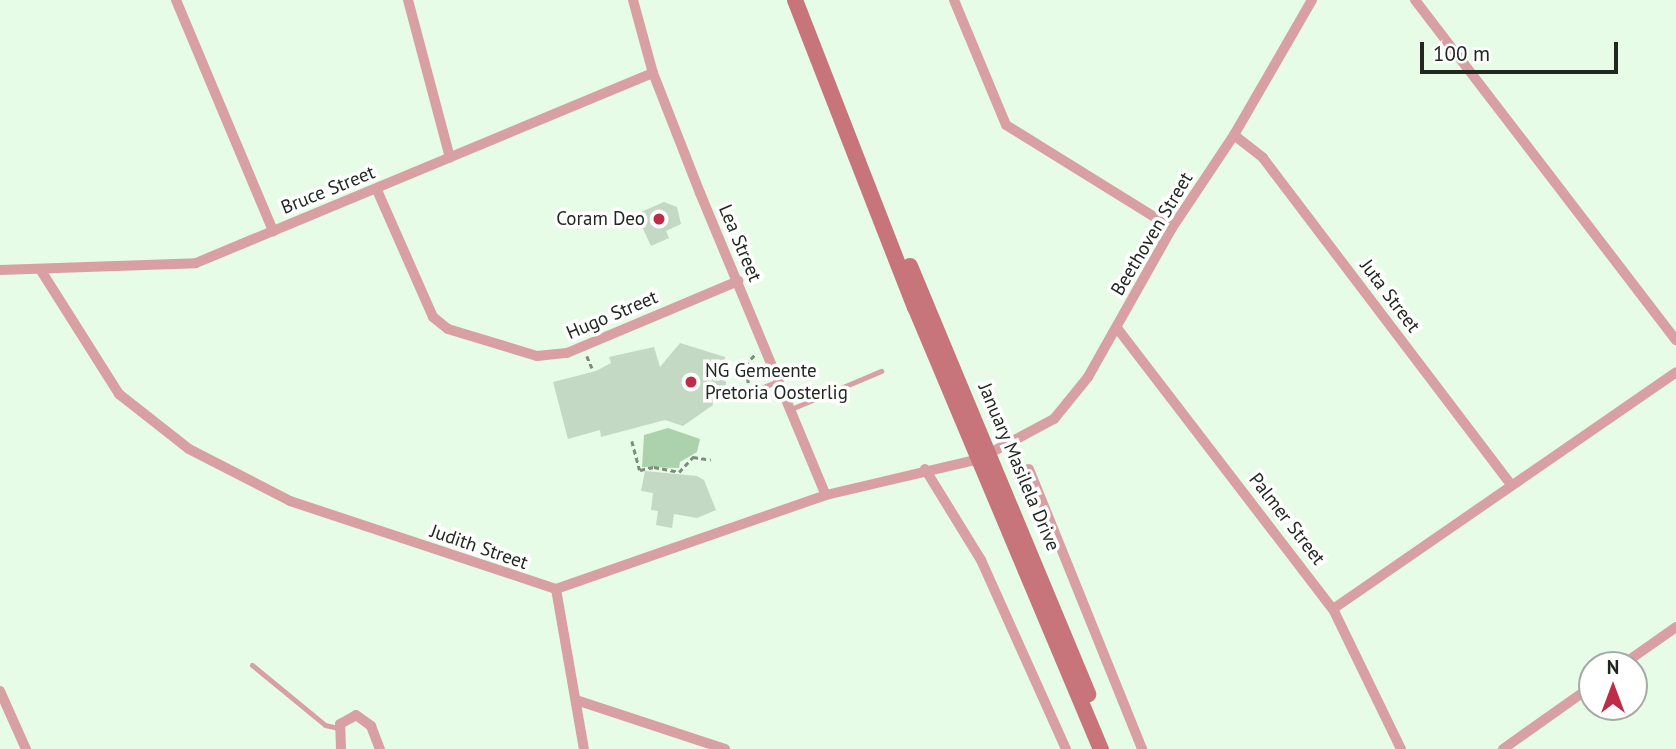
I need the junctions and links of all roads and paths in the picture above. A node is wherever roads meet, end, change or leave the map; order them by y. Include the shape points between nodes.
1 (176, 0) edge
2 (408, 0) edge
3 (633, 0) edge
4 (795, 0) edge
5 (954, 0) edge
6 (1312, 0) edge
7 (1415, 0) edge
8 (653, 72) junction
9 (1234, 135) junction
10 (450, 158) junction
11 (377, 190) junction
12 (1172, 228) junction
13 (273, 231) junction
14 (40, 269) junction
15 (0, 270) edge
16 (738, 281) junction
17 (1117, 328) junction
18 (1676, 340) edge
19 (766, 350) junction
20 (881, 371) dead end
21 (1676, 372) edge
22 (779, 381) junction
23 (750, 392) joint
24 (790, 409) junction
25 (632, 440) dead end
26 (985, 457) junction
27 (712, 460) dead end
28 (925, 469) junction
29 (1029, 469) dead end
30 (1511, 485) junction
31 (826, 495) junction
32 (556, 589) junction
33 (1334, 609) junction
34 (1676, 627) edge
35 (1642, 651) edge
36 (251, 665) dead end
37 (0, 691) edge
38 (1578, 697) edge
39 (576, 700) junction
40 (338, 728) junction
41 (1519, 745) edge
42 (26, 749) edge
43 (341, 749) edge
44 (380, 749) edge
45 (584, 749) edge
46 (725, 749) edge
47 (1066, 749) edge
48 (1101, 749) edge
49 (1110, 749) edge
50 (1142, 749) edge
51 (1401, 749) edge
52 (1503, 749) edge

1 - 13 street
2 - 10 street
3 - 8 street, Lea Street
4 - 26 main road, January Masilela Drive via 879,205 927,302
5 - 12 street via 1006,125
6 - 9 street, Beethoven Street
7 - 18 street
8 - 10 street, Bruce Street
8 - 16 street, Lea Street
9 - 12 street, Beethoven Street
9 - 30 street, Juta Street via 1263,158
10 - 11 street, Bruce Street
11 - 13 street, Bruce Street
11 - 16 street, Hugo Street via 433,317 448,329 537,356 568,353
12 - 17 street, Beethoven Street
13 - 14 street, Bruce Street via 182,266
14 - 15 street, Bruce Street
14 - 32 street, Judith Street via 119,394 189,449 290,500
16 - 19 street, Lea Street
17 - 26 street, Beethoven Street via 1062,412 1040,430
17 - 33 street, Palmer Street
19 - 22 street, Lea Street
19 - 23 path via 745,365
20 - 24 lane
21 - 30 street
22 - 23 lane
22 - 24 street, Lea Street
24 - 31 street, Lea Street
25 - 27 path via 640,470 679,471 693,457
26 - 28 street
26 - 48 main road, January Masilela Drive
26 - 49 main road, January Masilela Drive
28 - 31 street
28 - 47 street via 981,560
29 - 50 street
30 - 33 street
31 - 32 street
32 - 39 street
33 - 51 street, Palmer Street
34 - 35 street
36 - 40 lane via 325,725
37 - 42 street
38 - 41 street
39 - 45 street
39 - 46 street
40 - 43 street
40 - 44 street via 347,717 361,716 371,726
41 - 52 street

